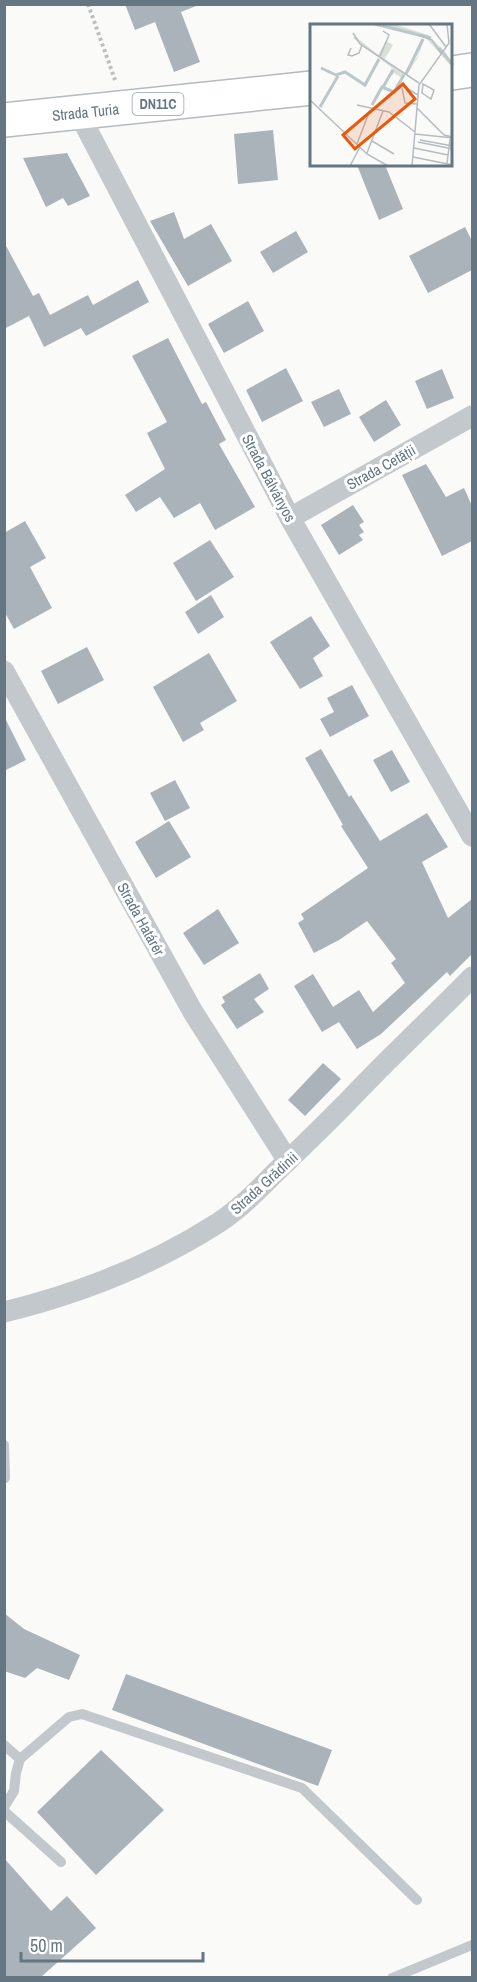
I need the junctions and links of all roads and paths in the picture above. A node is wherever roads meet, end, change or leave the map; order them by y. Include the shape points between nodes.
1 (88, 4) edge
2 (472, 70) edge
3 (453, 73) edge
4 (310, 88) edge
5 (124, 107) junction
6 (78, 112) junction
7 (4, 120) edge
8 (472, 416) edge
9 (290, 518) junction
10 (4, 671) edge
11 (472, 836) edge
12 (472, 977) edge
13 (288, 1161) junction
14 (4, 1312) edge
15 (4, 1445) edge
16 (5, 1478) edge
17 (4, 1745) edge
18 (20, 1759) junction
19 (4, 1809) edge
20 (61, 1862) dead end
21 (417, 1900) dead end
22 (472, 1945) edge
23 (392, 1977) edge

1 - 5 path
2 - 3 main road
4 - 5 main road, Strada Turia / DN11C
5 - 6 main road, Strada Turia / DN11C
6 - 7 main road, Strada Turia / DN11C
6 - 9 street, Strada Bálványos
8 - 9 street, Strada Cetății
9 - 11 street, Strada Bálványos
10 - 13 street, Strada Határér via 193,1012
12 - 13 street, Strada Grădinii
13 - 14 street, Strada Grădinii via 248,1200 192,1238 114,1276
15 - 16 lane
17 - 18 lane
18 - 19 lane via 14,1791
18 - 21 lane via 69,1717 82,1714 302,1788
19 - 20 lane
22 - 23 lane

